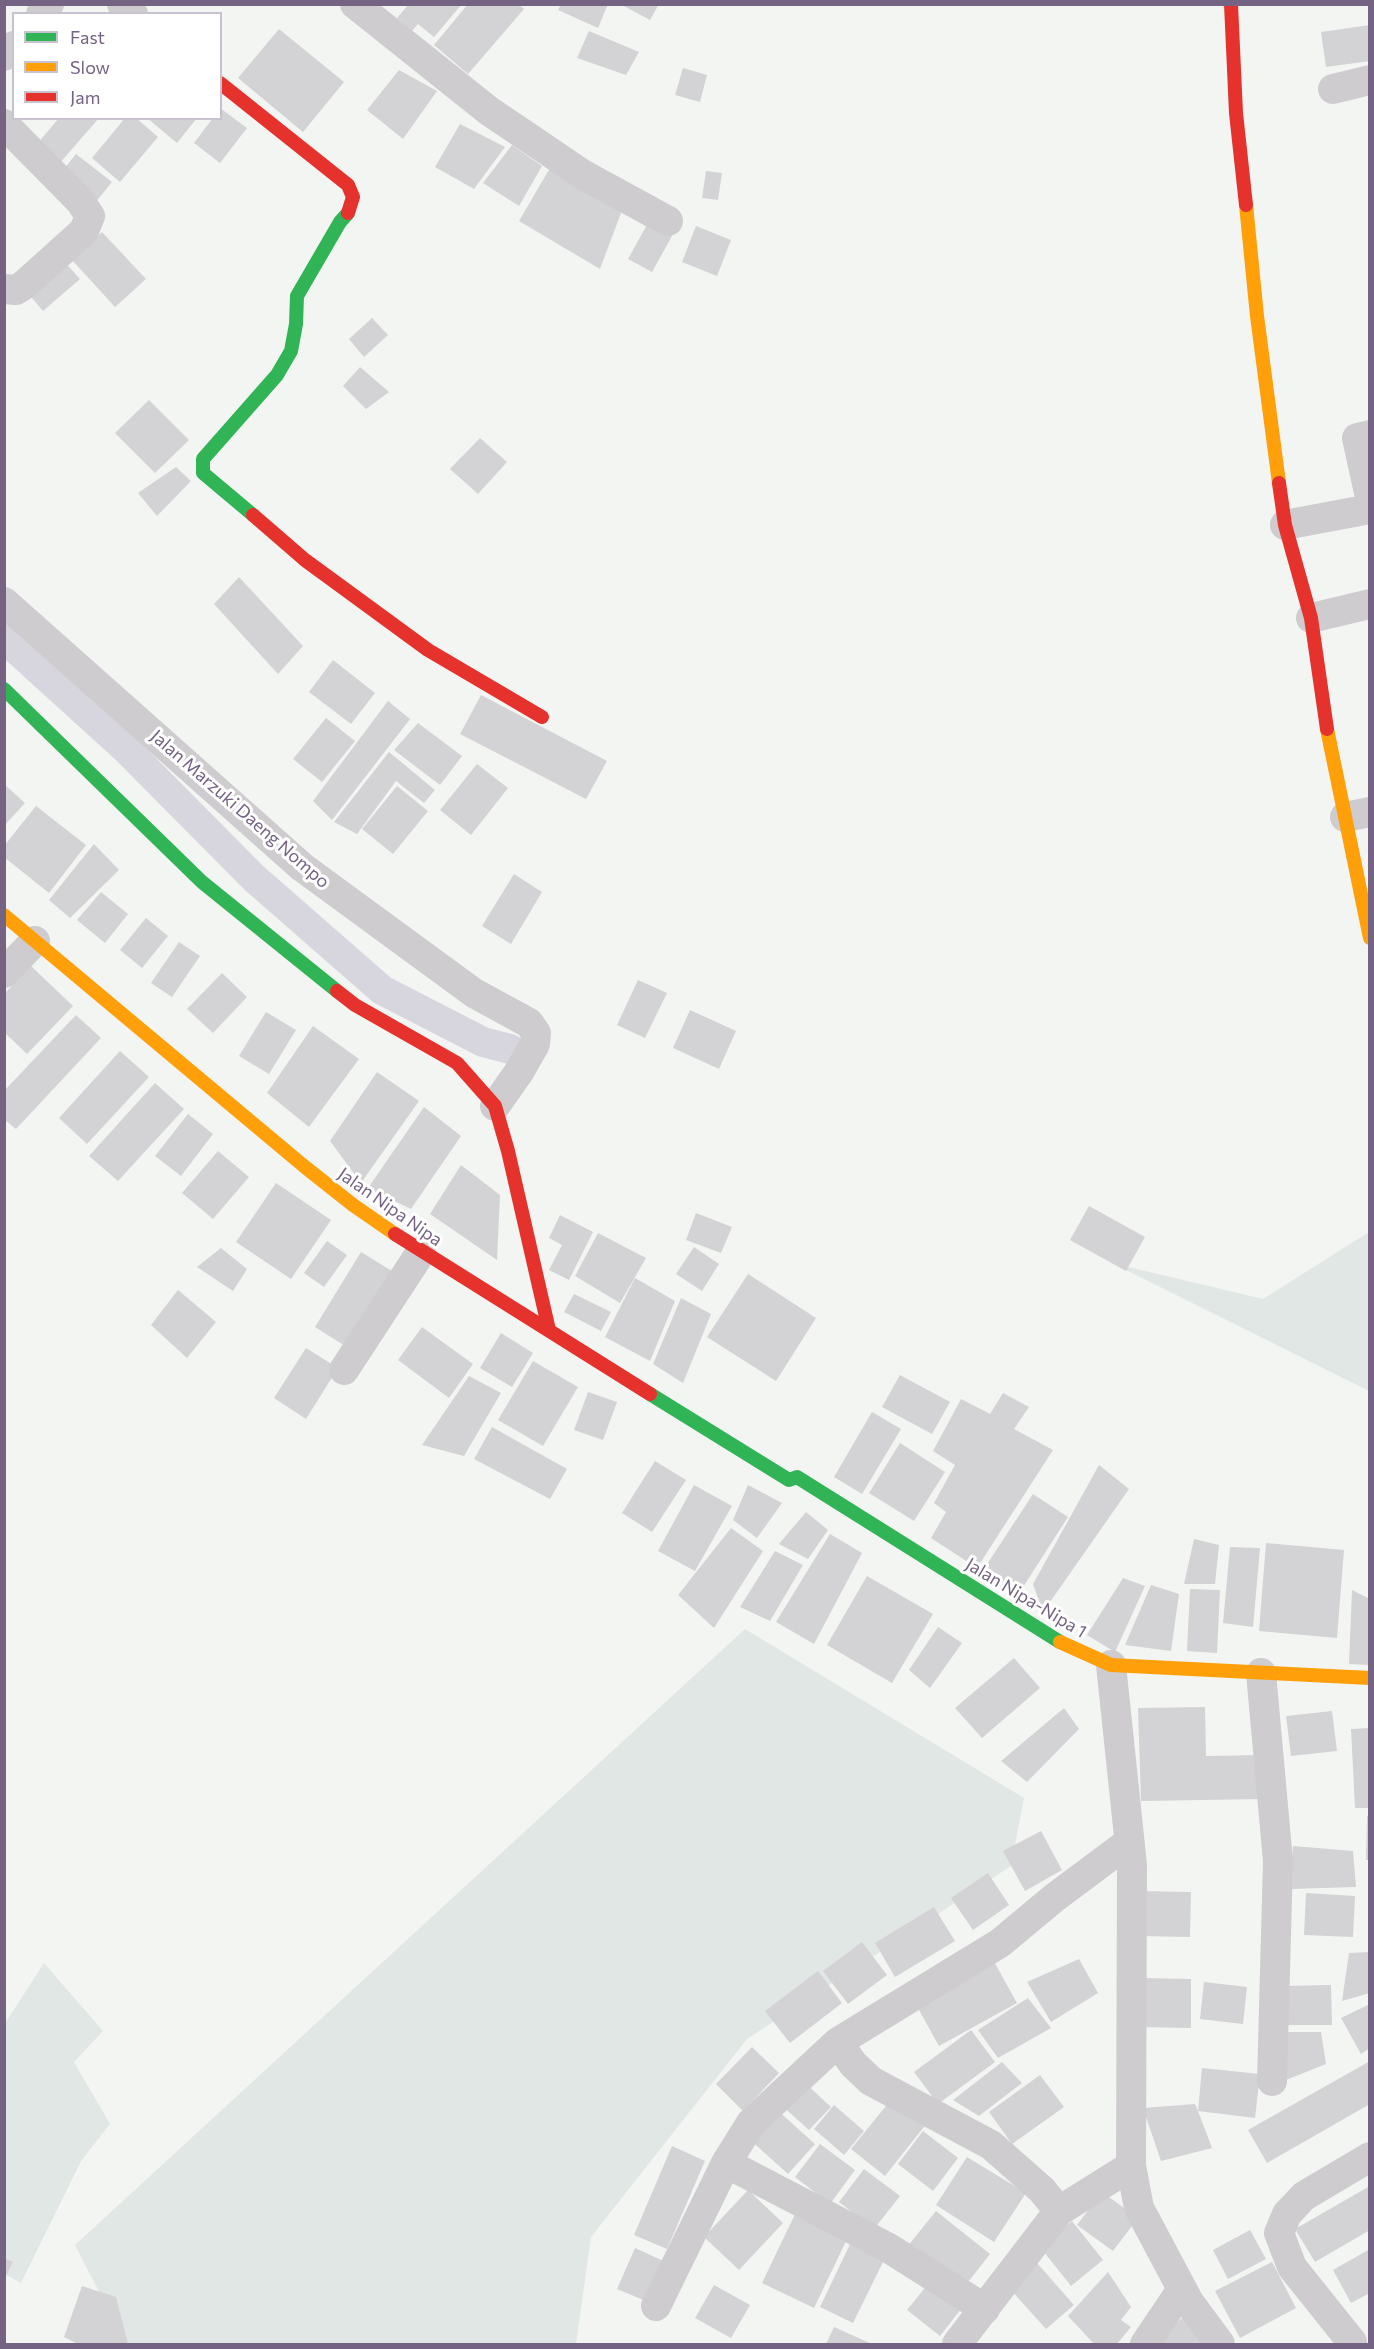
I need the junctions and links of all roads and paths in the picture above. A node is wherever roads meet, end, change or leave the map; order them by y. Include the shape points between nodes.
1 (355, 4) edge
2 (1231, 4) edge
3 (1370, 80) edge
4 (222, 85) edge
5 (1333, 89) dead end
6 (4, 124) edge
7 (668, 221) dead end
8 (4, 289) edge
9 (1370, 435) edge
10 (1370, 497) edge
11 (1370, 508) edge
12 (1285, 525) junction
13 (4, 602) edge
14 (1370, 604) edge
15 (1311, 618) junction
16 (4, 689) edge
17 (542, 717) dead end
18 (1357, 815) edge
19 (1362, 867) edge
20 (4, 915) edge
21 (1370, 939) edge
22 (35, 941) junction
23 (4, 973) edge
24 (495, 1106) junction
25 (421, 1252) junction
26 (549, 1330) junction
27 (344, 1370) dead end
28 (793, 1478) joint
29 (1111, 1665) junction
30 (1261, 1673) junction
31 (1370, 1678) edge
32 (1129, 1842) junction
33 (838, 2043) junction
34 (1272, 2081) dead end
35 (1370, 2157) edge
36 (726, 2163) junction
37 (1131, 2166) junction
38 (1059, 2211) junction
39 (1182, 2289) junction
40 (656, 2306) dead end
41 (985, 2309) junction
42 (1359, 2340) edge
43 (957, 2344) edge
44 (1145, 2344) edge
45 (1220, 2344) edge

1 - 7 street via 489,111 582,174
2 - 12 street via 1236,113
3 - 5 street
4 - 17 street via 348,185 353,197 348,213 297,296 291,351 277,375 207,452 203,473 304,560 428,650
6 - 8 street via 90,216 84,231 24,285 16,290
9 - 10 street via 1357,438
11 - 12 street
12 - 15 street
13 - 24 street, Jalan Marzuki Daeng Nompo via 302,867 474,993 530,1023 536,1033 535,1044
14 - 15 street
15 - 18 street via 1329,740
16 - 24 street via 202,882 355,1005 457,1063
18 - 19 street
19 - 21 street
20 - 22 street, Jalan Nipa Nipa
22 - 23 street
22 - 25 street, Jalan Nipa Nipa via 305,1167
24 - 26 street
25 - 26 street, Jalan Nipa Nipa
25 - 27 street
26 - 28 street, Jalan Nipa Nipa
28 - 29 street, Jalan Nipa-Nipa 1 via 1054,1640
29 - 30 street, Jalan Nipa-Nipa 1
29 - 32 street
30 - 31 street, Jalan Nipa-Nipa 1
30 - 34 street via 1278,1861
32 - 33 street via 1000,1942
32 - 37 street
33 - 36 street via 751,2123
33 - 38 street via 853,2064 872,2080 991,2145 1042,2190
35 - 42 street via 1304,2196 1287,2214 1279,2233 1292,2267
36 - 40 street
36 - 41 street via 887,2247
37 - 38 street
37 - 39 street via 1139,2208
38 - 41 street
39 - 44 street
39 - 45 street
41 - 43 street

